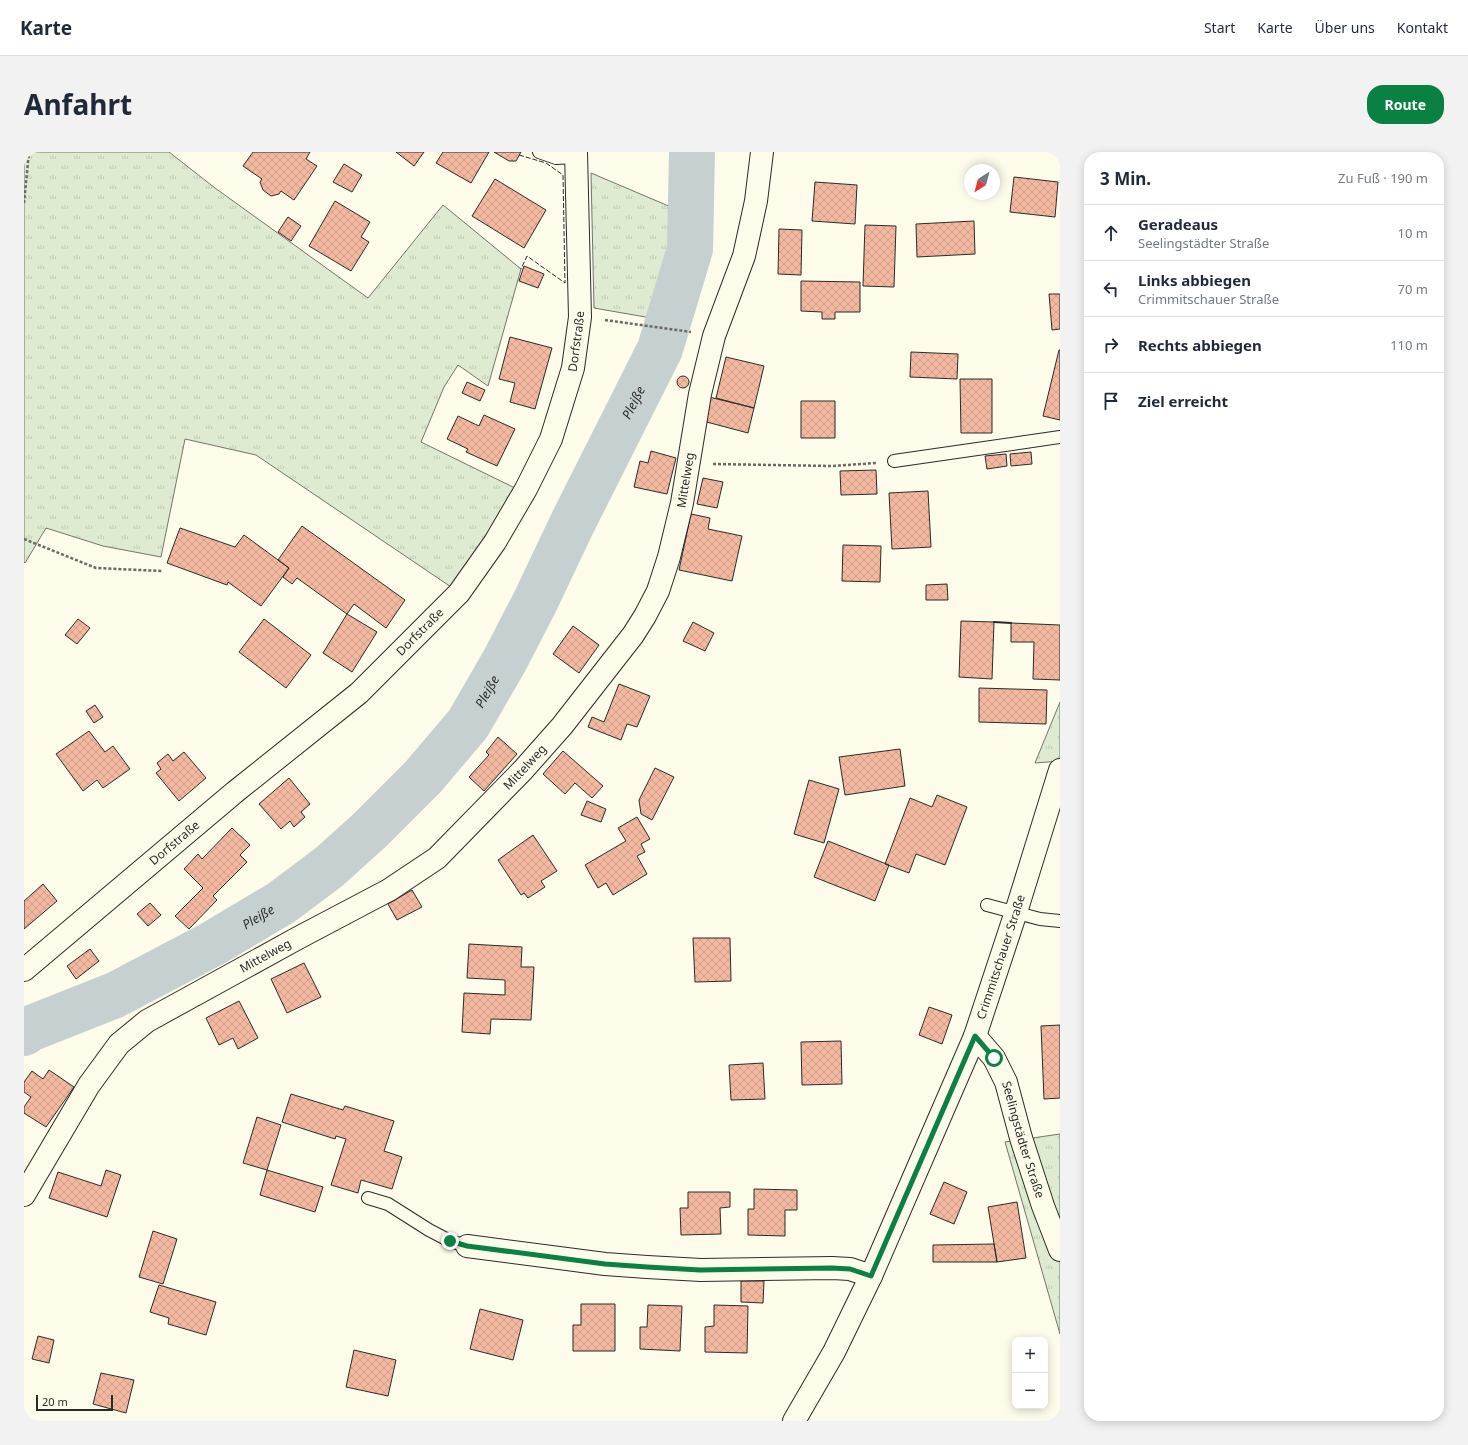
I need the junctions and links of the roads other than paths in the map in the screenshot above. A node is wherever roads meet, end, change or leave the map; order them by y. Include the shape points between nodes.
1 (539, 152) edge
2 (762, 152) edge
3 (576, 154) edge
4 (1060, 437) edge
5 (894, 461) road end
6 (1060, 770) edge
7 (987, 905) dead end
8 (1016, 912) junction
9 (1060, 921) edge
10 (24, 970) edge
11 (975, 1036) junction
12 (24, 1195) edge
13 (368, 1198) dead end
14 (467, 1246) joint
15 (1060, 1250) edge
16 (871, 1276) junction
17 (794, 1421) edge

1 - 3 lane, Dorfstraße via 556,158
2 - 12 street, Mittelweg via 756,201 744,256 714,336 700,394 682,503 669,557 658,591 633,636 562,726 437,858 389,890 147,1021 119,1044 90,1085
3 - 10 street, Dorfstraße via 580,317 573,368 551,439 495,542 460,593 359,693 235,792
4 - 5 lane
6 - 8 street, Crimmitschauer Straße
7 - 8 lane
8 - 9 lane via 1040,919
8 - 11 street, Crimmitschauer Straße
11 - 15 street, Seelingstädter Straße via 994,1058 1006,1082 1043,1206
11 - 16 street, Crimmitschauer Straße
13 - 14 lane via 388,1204 429,1230
14 - 16 street via 605,1264 700,1270 832,1268 850,1269
16 - 17 street, Crimmitschauer Straße via 834,1352

